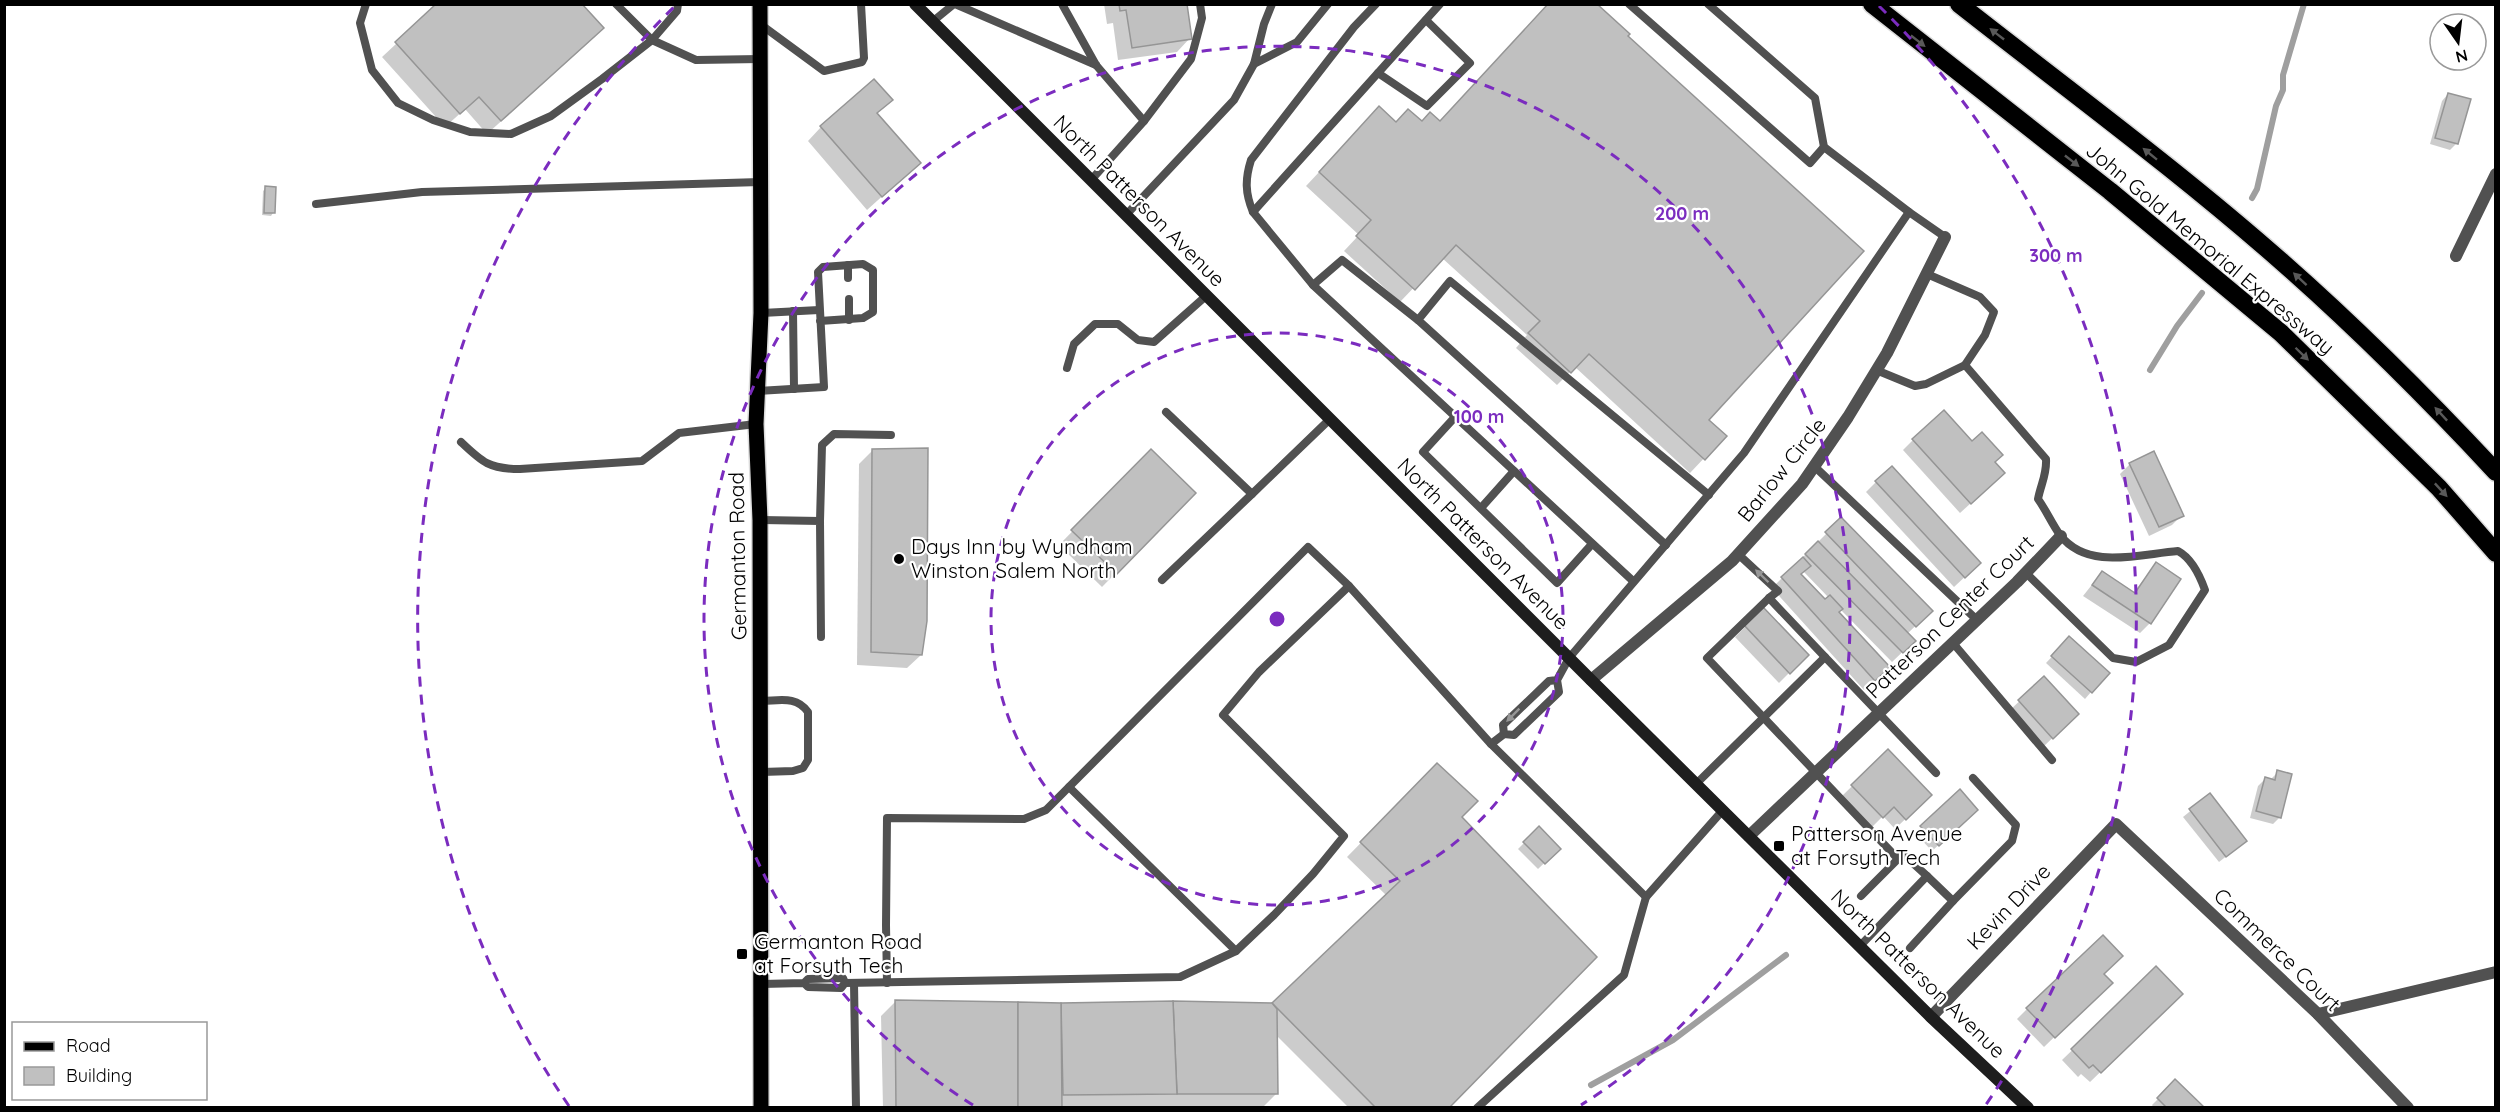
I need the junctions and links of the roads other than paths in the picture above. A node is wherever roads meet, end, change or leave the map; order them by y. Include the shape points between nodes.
1 (366, 4) edge
2 (616, 4) edge
3 (678, 4) edge
4 (760, 4) edge
5 (861, 4) edge
6 (915, 4) edge
7 (954, 4) edge
8 (1062, 4) edge
9 (1200, 4) edge
10 (1272, 4) edge
11 (1328, 4) edge
12 (1376, 4) edge
13 (1440, 4) edge
14 (1629, 4) edge
15 (1708, 4) edge
16 (1872, 4) edge
17 (1959, 4) edge
18 (1426, 20) junction
19 (932, 22) junction
20 (760, 24) junction
21 (652, 40) junction
22 (760, 59) junction
23 (1254, 64) junction
24 (1096, 65) junction
25 (1378, 73) junction
26 (1144, 121) junction
27 (1824, 147) junction
28 (2496, 174) edge
29 (1092, 179) junction
30 (760, 182) junction
31 (316, 204) dead end
32 (1253, 212) junction
33 (1909, 213) junction
34 (1126, 215) junction
35 (1944, 237) joint
36 (2456, 256) dead end
37 (848, 266) junction
38 (1927, 274) junction
39 (848, 278) dead end
40 (1313, 285) junction
41 (1206, 296) junction
42 (849, 299) dead end
43 (819, 310) junction
44 (793, 311) junction
45 (761, 313) junction
46 (849, 320) junction
47 (1418, 320) junction
48 (820, 321) junction
49 (1965, 365) junction
50 (1067, 368) dead end
51 (1876, 370) junction
52 (794, 389) junction
53 (758, 391) junction
54 (1166, 412) dead end
55 (1455, 417) junction
56 (1330, 419) junction
57 (756, 424) junction
58 (891, 435) dead end
59 (461, 442) dead end
60 (1814, 466) junction
61 (1514, 471) junction
62 (2496, 472) edge
63 (1252, 494) junction
64 (1709, 495) junction
65 (1481, 508) junction
66 (760, 520) junction
67 (820, 521) junction
68 (2061, 536) junction
69 (1592, 544) junction
70 (1666, 545) junction
71 (2496, 553) edge
72 (1738, 554) junction
73 (2026, 573) junction
74 (1162, 580) dead end
75 (1633, 581) junction
76 (1349, 586) junction
77 (1769, 598) junction
78 (1977, 620) junction
79 (821, 637) dead end
80 (1953, 643) junction
81 (1825, 657) junction
82 (1569, 658) junction
83 (1557, 680) junction
84 (1591, 680) junction
85 (760, 701) junction
86 (1878, 713) junction
87 (1762, 718) junction
88 (1504, 734) junction
89 (1491, 744) junction
90 (2052, 760) dead end
91 (760, 772) junction
92 (1817, 772) junction
93 (1936, 773) dead end
94 (1973, 778) dead end
95 (1696, 784) junction
96 (1069, 787) junction
97 (1723, 810) junction
98 (2116, 824) joint
99 (1749, 836) junction
100 (1898, 859) junction
101 (1927, 876) junction
102 (1861, 896) dead end
103 (1647, 897) junction
104 (1953, 901) junction
105 (1860, 946) junction
106 (1910, 948) dead end
107 (1236, 951) junction
108 (2496, 972) edge
109 (850, 983) junction
110 (888, 983) junction
111 (761, 984) junction
112 (2318, 1014) junction
113 (1931, 1017) junction
114 (761, 1107) edge
115 (856, 1107) edge
116 (1477, 1107) edge
117 (2028, 1107) edge
118 (2408, 1107) edge

1 - 21 lane via 360,22 372,70 398,103 470,132 511,134 551,116
2 - 21 lane
3 - 21 lane via 677,11
4 - 20 main road, Germanton Road
5 - 20 lane via 862,62 824,71
6 - 19 main road, North Patterson Avenue
7 - 19 lane
7 - 24 lane
8 - 24 lane
9 - 26 lane via 1202,18 1191,59
10 - 23 lane
11 - 23 lane via 1297,42
12 - 32 lane via 1251,160 1245,178
13 - 18 lane
14 - 27 lane via 1810,163
15 - 27 lane via 1815,98
16 -> 71 highway, John Gold Memorial Expressway via 2110,191 2281,333 2439,488
62 -> 17 highway, John Gold Memorial Expressway via 2425,396 2283,263
18 - 25 lane
18 - 25 lane via 1470,63 1427,106
19 - 29 main road, North Patterson Avenue
20 - 22 main road, Germanton Road
21 - 22 lane via 696,60
22 - 30 main road, Germanton Road
23 - 34 lane via 1234,100
24 - 26 lane
25 - 32 lane
26 - 29 lane
27 - 33 lane
28 - 36 street
29 - 34 main road, North Patterson Avenue
30 - 31 lane via 422,192
30 - 45 main road, Germanton Road
32 - 40 lane
33 - 35 lane
33 - 64 lane via 1744,453
34 - 41 main road, North Patterson Avenue
35 - 38 street, Barlow Circle
37 - 39 lane
37 - 43 lane via 823,267 818,272
37 - 46 lane via 864,264 873,270 873,312
38 - 49 lane via 1980,297 1994,312 1985,335
38 - 51 street, Barlow Circle
40 - 47 lane via 1342,260
40 - 55 lane
41 - 50 lane via 1154,342 1138,340 1118,324 1095,324 1074,344
41 - 56 main road, North Patterson Avenue
42 - 46 lane
43 - 44 lane
43 - 48 lane
44 - 45 lane
44 - 52 lane
45 - 53 main road, Germanton Road
46 - 48 lane
47 - 64 lane via 1450,281
47 - 70 lane
48 - 52 lane via 824,387
49 - 51 lane via 1915,386
49 - 68 lane, Patterson Center Court via 2046,459 2047,473 2038,499
51 - 60 street, Barlow Circle
52 - 53 lane
53 - 57 main road, Germanton Road
54 - 63 lane
55 - 61 lane
55 - 65 lane via 1423,453
56 - 63 lane
56 - 82 main road, North Patterson Avenue
57 - 59 lane via 679,433 642,461 520,469 501,469 484,463
57 - 66 main road, Germanton Road
58 - 67 lane via 834,434 822,445
60 - 72 street, Barlow Circle
60 - 78 lane
61 - 65 lane
61 - 69 lane
63 - 74 lane
64 - 70 lane
65 - 69 lane via 1557,583
66 - 67 lane
66 - 85 main road, Germanton Road
67 - 79 lane
68 - 73 street, Patterson Center Court
68 - 73 lane via 2087,555 2109,558 2178,551 2200,577 2205,590 2169,645 2136,662 2113,658
69 - 75 lane
70 - 75 lane
77 -> 72 lane via 1778,591
72 - 84 street, Barlow Circle
73 - 78 street, Patterson Center Court
75 - 82 lane
76 - 89 lane
76 - 96 lane via 1308,547
76 - 107 lane via 1259,672 1223,715 1344,836 1290,899
77 - 81 lane
77 - 87 lane via 1707,658
78 - 80 street, Patterson Center Court
80 - 86 street, Patterson Center Court
80 - 90 lane
81 - 86 lane
81 - 87 lane
82 - 83 lane
82 - 84 main road, North Patterson Avenue
83 -> 88 lane via 1549,681 1503,725
83 - 88 lane via 1559,692 1514,735
84 - 95 main road, North Patterson Avenue
85 - 91 main road, Germanton Road
85 - 91 lane via 796,700 803,706 807,712 808,760 803,768 793,771
86 - 92 street, Patterson Center Court
86 - 93 lane
87 - 92 lane
87 - 95 lane
88 - 89 lane
89 - 103 lane
91 - 111 main road, Germanton Road
92 - 99 street, Patterson Center Court
92 - 100 lane
94 - 104 lane via 2016,825 2012,841
95 - 97 main road, North Patterson Avenue
96 - 107 lane
96 - 110 lane via 1046,810 1024,819 888,818
97 - 99 main road, North Patterson Avenue
97 - 103 lane
98 - 112 street, Commerce Court
98 - 113 street, Kevin Drive
99 - 105 main road, North Patterson Avenue
100 - 101 lane via 1903,854
100 - 102 lane
101 - 104 lane
101 - 105 lane
103 - 116 lane via 1624,975
104 - 106 lane
105 - 113 main road, North Patterson Avenue
107 - 110 lane via 1180,977
108 - 112 street
109 - 110 lane
109 - 111 lane via 838,988 808,987 804,983
109 - 115 lane
111 - 114 main road, Germanton Road
112 - 118 street, Commerce Court
113 - 117 main road, North Patterson Avenue

